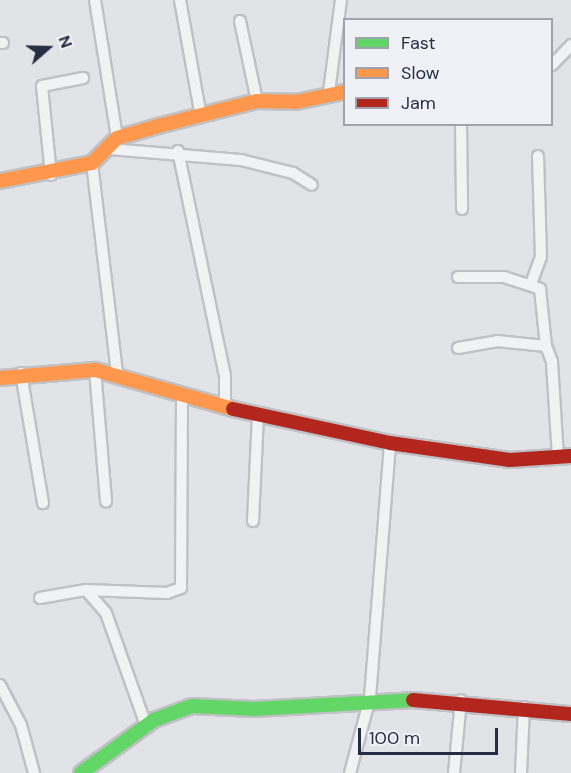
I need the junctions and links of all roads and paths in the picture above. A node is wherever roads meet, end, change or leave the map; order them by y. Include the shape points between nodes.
1 (95, 0) edge
2 (180, 0) edge
3 (341, 0) edge
4 (240, 21) dead end
5 (571, 45) edge
6 (553, 64) edge
7 (83, 78) dead end
8 (329, 92) junction
9 (343, 92) edge
10 (257, 101) junction
11 (201, 117) junction
12 (461, 126) edge
13 (114, 144) junction
14 (178, 151) junction
15 (538, 156) dead end
16 (92, 163) junction
17 (51, 175) junction
18 (0, 181) edge
19 (312, 184) dead end
20 (462, 209) dead end
21 (458, 277) dead end
22 (531, 284) junction
23 (546, 346) junction
24 (458, 348) dead end
25 (95, 370) junction
26 (21, 373) junction
27 (117, 374) junction
28 (0, 378) edge
29 (182, 397) junction
30 (225, 407) junction
31 (258, 416) junction
32 (390, 443) junction
33 (565, 457) edge
34 (106, 502) dead end
35 (43, 503) dead end
36 (254, 521) dead end
37 (86, 590) junction
38 (40, 598) dead end
39 (0, 686) edge
40 (370, 698) junction
41 (461, 700) junction
42 (524, 707) junction
43 (571, 714) edge
44 (147, 728) junction
45 (34, 773) edge
46 (81, 773) edge
47 (350, 773) edge
48 (454, 773) edge
49 (521, 773) edge

1 - 13 street
2 - 11 street
3 - 8 street
4 - 10 street
5 - 6 street
7 - 17 street via 42,86
8 - 9 street
8 - 10 street via 297,102
10 - 11 street
11 - 13 street
12 - 20 street
13 - 14 street
13 - 16 street
14 - 19 street via 283,170
14 - 30 street via 225,375
15 - 22 street via 541,257
16 - 17 street
16 - 27 street
17 - 18 street
21 - 22 street
22 - 23 street via 540,289
23 - 24 street via 497,341
23 - 33 street via 552,362
25 - 26 street
25 - 27 street
25 - 34 street
26 - 28 street
26 - 35 street
27 - 29 street
29 - 30 street
29 - 37 street via 181,588 167,593
30 - 31 street
31 - 32 street
31 - 36 street
32 - 33 street via 510,460
32 - 40 street
37 - 38 street
37 - 44 street via 106,613
39 - 45 street via 21,725
40 - 41 street
40 - 44 street via 254,709 192,706 166,714
40 - 47 street
41 - 42 street
41 - 48 street
42 - 43 street
42 - 49 street
44 - 46 street

